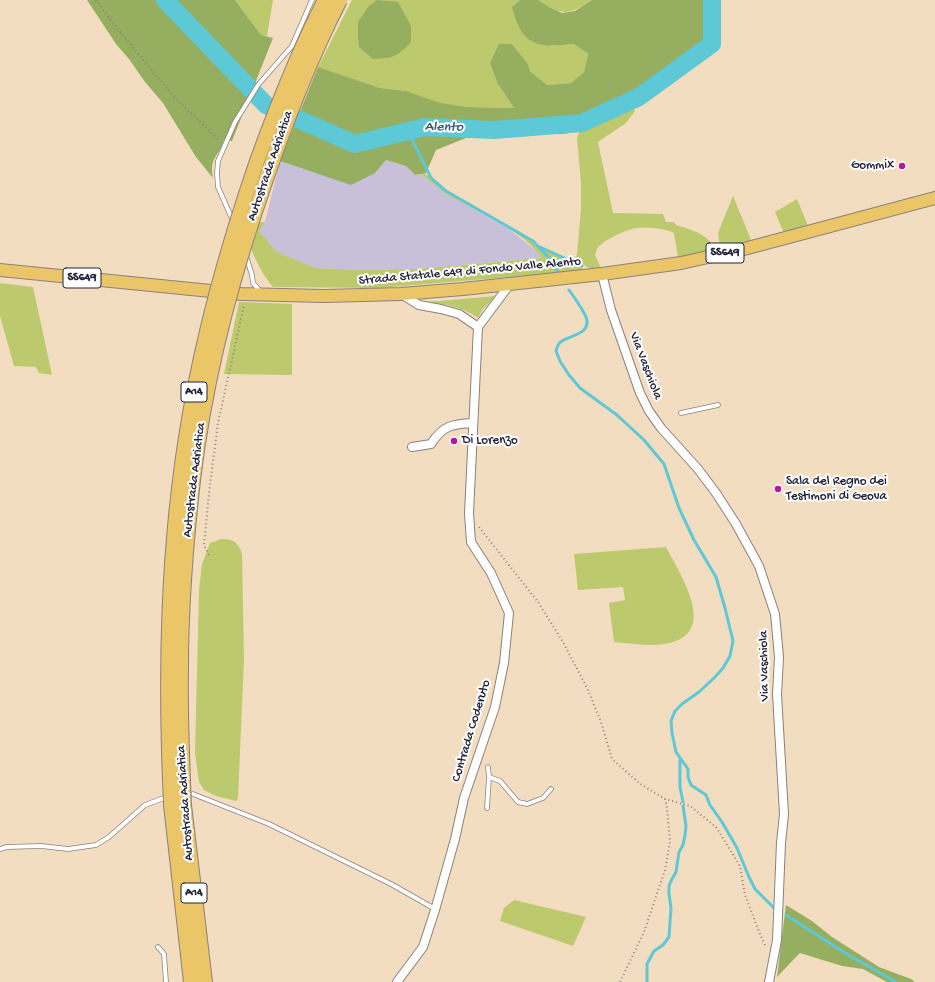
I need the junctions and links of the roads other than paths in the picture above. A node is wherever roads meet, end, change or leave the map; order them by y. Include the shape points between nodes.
1 (312, 0) edge
2 (325, 0) edge
3 (340, 0) edge
4 (933, 200) edge
5 (239, 234) dead end
6 (242, 241) dead end
7 (0, 270) edge
8 (602, 274) junction
9 (510, 284) junction
10 (262, 294) junction
11 (402, 294) junction
12 (478, 327) junction
13 (718, 405) dead end
14 (681, 412) dead end
15 (473, 423) junction
16 (412, 447) dead end
17 (488, 767) dead end
18 (489, 777) junction
19 (552, 789) dead end
20 (194, 794) dead end
21 (173, 803) junction
22 (487, 808) dead end
23 (0, 849) edge
24 (436, 910) junction
25 (158, 947) dead end
26 (166, 982) edge
27 (191, 982) edge
28 (205, 982) edge
29 (397, 982) edge
30 (769, 982) edge

1 - 5 lane via 292,46 258,85 235,122 218,161 218,187
2 - 21 highway, Autostrada Adriatica / A14, bridge via 282,94 244,201 217,287 188,420 174,541 167,666 168,735
3 - 21 highway, Autostrada Adriatica / A14, bridge via 298,91 268,172 231,288 212,367 192,487 183,601 181,735
4 - 8 main road, Strada Statale 649 di Fondo Valle Alento / SS649 via 715,256
6 - 10 lane via 253,283
7 - 10 main road, Strada Statale 649 di Fondo Valle Alento / SS649
8 - 9 main road, Strada Statale 649 di Fondo Valle Alento / SS649
8 - 30 street, Via Vaschiola via 611,310 640,393 649,411 698,468 736,524 759,566 775,614 779,657 777,694 784,814 777,940
9 - 11 main road, Strada Statale 649 di Fondo Valle Alento / SS649
9 - 12 street
10 - 11 main road, Strada Statale 649 di Fondo Valle Alento / SS649
11 - 12 street via 419,305 459,314
12 - 15 street, Contrada Coderuto
13 - 14 lane
15 - 16 street via 451,425 441,431 431,444
15 - 24 street, Contrada Coderuto via 469,513 471,542 490,572 509,613 504,663 495,707 464,798
17 - 18 lane
18 - 19 lane via 504,784 518,802 527,804 543,798
18 - 22 lane
20 - 24 lane via 269,824 390,884
21 - 23 lane via 145,805 109,837 96,845 68,849 41,846
21 - 27 highway, Autostrada Adriatica / A14
21 - 28 highway, Autostrada Adriatica / A14
24 - 29 street, Contrada Coderuto via 423,947
25 - 26 lane via 164,954

